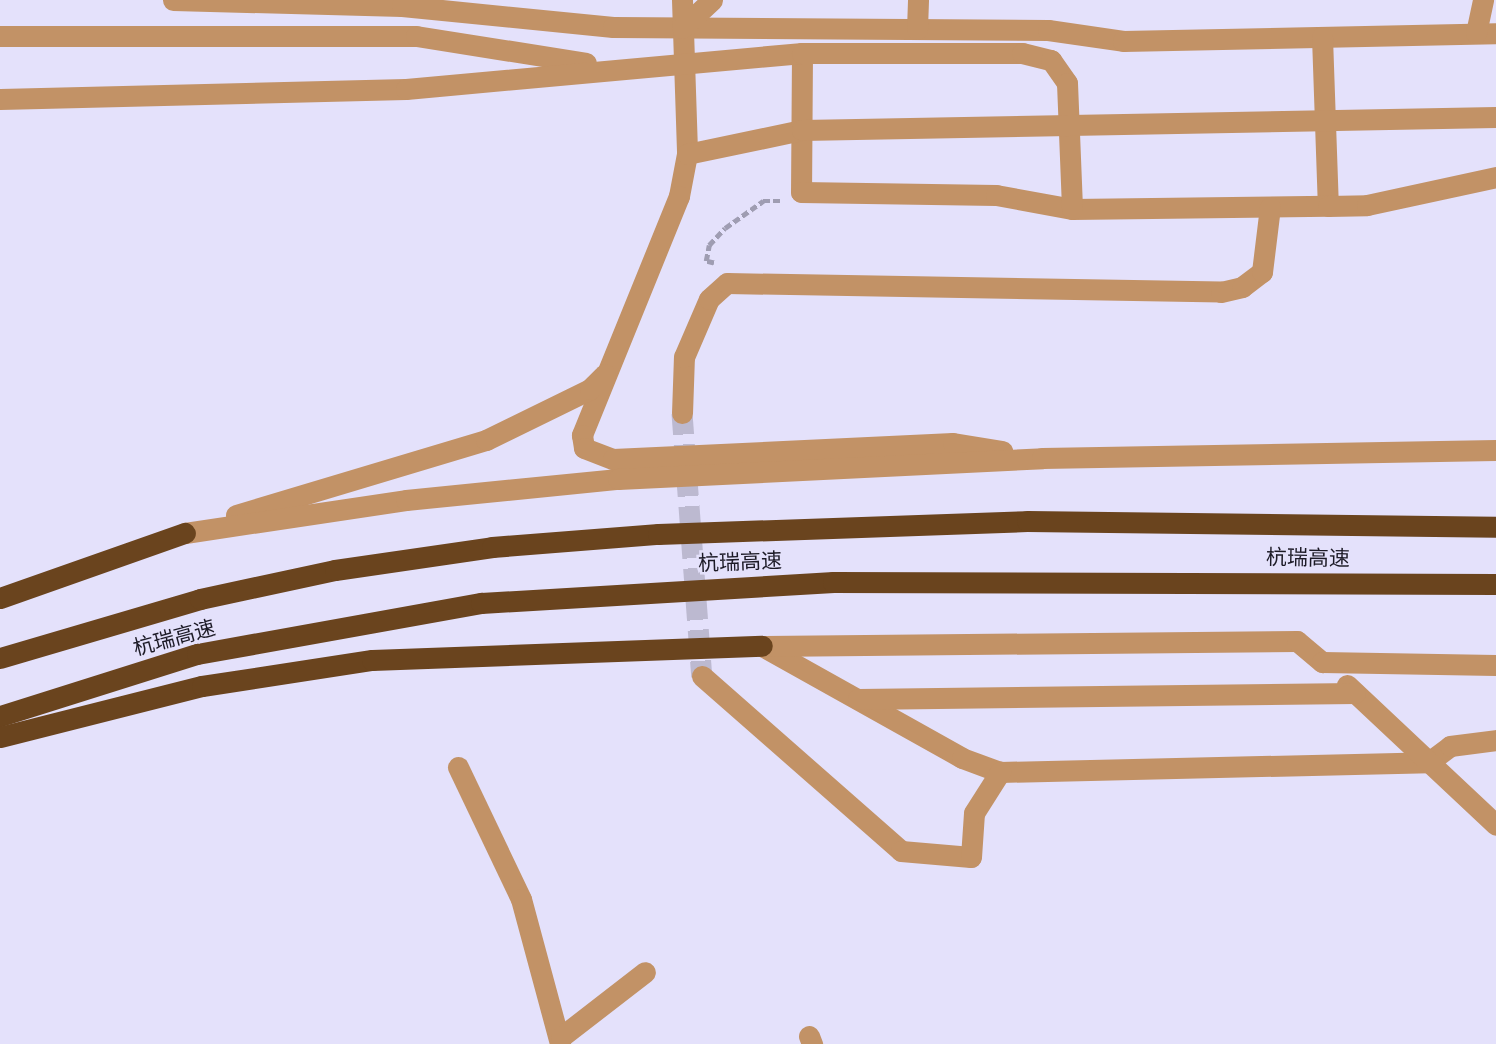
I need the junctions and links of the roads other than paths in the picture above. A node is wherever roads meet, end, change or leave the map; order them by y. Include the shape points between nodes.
1 (173, 0) edge
2 (682, 0) edge
3 (712, 0) edge
4 (918, 0) edge
5 (1483, 0) edge
6 (682, 28) junction
7 (917, 29) junction
8 (1486, 33) edge
9 (0, 36) edge
10 (1322, 37) junction
11 (802, 53) junction
12 (683, 62) junction
13 (612, 68) junction
14 (0, 99) edge
15 (1496, 117) edge
16 (1325, 121) junction
17 (1069, 128) junction
18 (802, 130) junction
19 (687, 154) junction
20 (1496, 177) edge
21 (1328, 206) junction
22 (1270, 207) junction
23 (1072, 209) junction
24 (614, 364) junction
25 (682, 413) tunnel mouth
26 (1496, 450) edge
27 (1042, 458) junction
28 (1496, 527) edge
29 (185, 533) junction
30 (1496, 584) edge
31 (0, 598) edge
32 (762, 646) junction
33 (0, 658) edge
34 (1322, 662) junction
35 (1496, 665) edge
36 (702, 676) tunnel mouth
37 (1355, 693) junction
38 (856, 699) junction
39 (0, 716) edge
40 (0, 737) edge
41 (1496, 740) edge
42 (1429, 762) junction
43 (458, 767) dead end
44 (1000, 772) junction
45 (1496, 825) edge
46 (645, 972) dead end
47 (560, 1041) edge

1 - 6 street via 402,6
2 - 6 street
3 - 6 street
4 - 7 street
5 - 8 street
6 - 7 street
6 - 12 street
7 - 10 street via 1048,30 1123,41
8 - 10 street
9 - 13 street via 416,36
10 - 16 street
11 - 12 street
11 - 17 street via 1038,55 1051,60 1067,83
11 - 18 street
12 - 13 street
12 - 19 street
13 - 14 street via 406,89
15 - 16 street
16 - 17 street
16 - 21 street
17 - 18 street
17 - 23 street
18 - 19 street
18 - 23 street via 801,192 996,195
19 - 24 street via 659,254
20 - 21 street via 1367,205
21 - 22 street
22 - 23 street
22 - 25 street via 1262,272 1242,287 1221,292 727,283 709,299 684,357
24 - 27 street via 582,435 584,448 596,457 953,443
24 - 29 street via 590,389 486,440 344,479
26 - 27 street
27 - 29 street via 618,479 406,500
28 - 33 highway, 杭瑞高速 via 1027,521 671,533 492,547 335,570 200,599
29 - 31 highway
30 - 39 highway, 杭瑞高速 via 873,581 481,603 197,654
32 - 34 street via 1297,641
32 - 38 street
32 - 40 highway via 372,660 202,686
34 - 35 street
34 - 37 street
36 - 44 street via 901,851 971,857 974,813
37 - 38 street
37 - 42 street
38 - 44 street
41 - 42 street via 1450,746
42 - 44 street
42 - 45 street
43 - 47 street via 521,899
46 - 47 street

